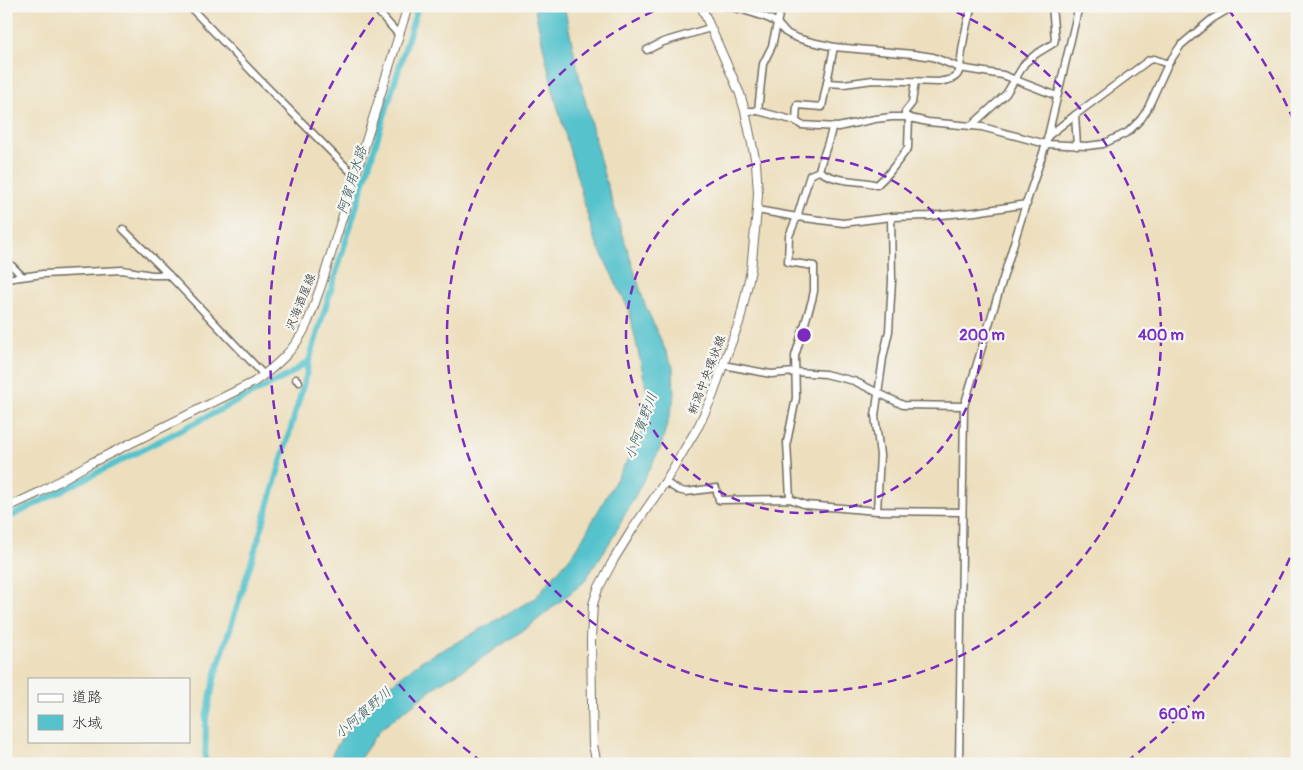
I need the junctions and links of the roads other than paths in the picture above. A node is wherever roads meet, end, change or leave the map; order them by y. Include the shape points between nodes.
1 (189, 6) edge
2 (374, 6) edge
3 (408, 6) edge
4 (701, 6) edge
5 (725, 6) edge
6 (781, 6) edge
7 (972, 6) edge
8 (1052, 6) edge
9 (1079, 6) edge
10 (1234, 6) edge
11 (1223, 9) edge
12 (777, 23) junction
13 (710, 28) junction
14 (399, 35) junction
15 (834, 47) junction
16 (647, 50) dead end
17 (1168, 64) junction
18 (960, 68) junction
19 (1016, 79) junction
20 (915, 81) junction
21 (826, 83) junction
22 (1057, 96) junction
23 (745, 111) junction
24 (758, 111) junction
25 (1076, 115) junction
26 (907, 117) junction
27 (796, 121) junction
28 (832, 126) junction
29 (971, 126) junction
30 (1048, 136) junction
31 (1046, 144) junction
32 (1077, 146) junction
33 (818, 170) junction
34 (355, 176) junction
35 (1027, 204) junction
36 (757, 210) junction
37 (891, 216) junction
38 (797, 217) junction
39 (123, 229) dead end
40 (6, 260) edge
41 (168, 275) junction
42 (22, 276) junction
43 (6, 279) edge
44 (723, 365) junction
45 (795, 372) junction
46 (264, 375) junction
47 (878, 392) junction
48 (964, 406) junction
49 (665, 482) junction
50 (790, 500) junction
51 (6, 508) edge
52 (877, 511) junction
53 (962, 512) junction
54 (597, 764) edge
55 (958, 764) edge

1 - 34 street
2 - 14 street
3 - 14 main road, 沢海酒屋線
4 - 13 main road, 新潟中央環状線
5 - 12 street
6 - 12 street
7 - 18 street via 966,22
8 - 19 street via 1054,43 1029,60
9 - 22 street
10 - 11 street
11 - 17 street via 1188,38
12 - 15 street via 784,31 800,38
12 - 24 street via 772,46 763,64
13 - 16 street
13 - 23 main road, 新潟中央環状線
14 - 34 main road, 沢海酒屋線
15 - 18 street via 933,57
15 - 21 street
17 - 25 street via 1149,60
17 - 32 street via 1147,110 1134,126 1103,144
18 - 19 street
18 - 20 street via 952,80
19 - 22 street
19 - 29 street via 1006,94
20 - 21 street
20 - 26 street via 912,103 905,112
21 - 27 street via 822,107 796,104
22 - 30 street
23 - 24 street
23 - 36 main road, 新潟中央環状線 via 756,163
24 - 27 street
25 - 30 street
25 - 32 street
26 - 28 street
26 - 29 street
26 - 33 street via 908,148 877,184 844,180
27 - 28 street via 801,125
28 - 33 street
29 - 31 street
30 - 31 street
31 - 32 street
31 - 35 street
33 - 38 street via 810,174
34 - 46 main road, 沢海酒屋線 via 306,326 294,346
35 - 37 street via 930,216
35 - 48 street
36 - 38 street
36 - 44 main road, 新潟中央環状線 via 740,320
37 - 38 street via 843,223
37 - 47 street via 889,331
38 - 45 street via 789,236 788,262 814,266 814,290 795,356
39 - 41 street
40 - 42 street
41 - 42 street via 122,270
41 - 46 street
42 - 43 street
44 - 45 street via 771,374
44 - 49 main road, 新潟中央環状線 via 699,425
45 - 47 street via 825,374 854,381
45 - 50 street via 796,398 787,442
46 - 51 main road, 沢海酒屋線
47 - 48 street via 903,405
47 - 52 street via 875,416 880,455
48 - 53 street
49 - 50 street via 686,492 716,488 718,500
49 - 54 main road, 新潟中央環状線 via 614,559 593,604 592,694
50 - 52 street
52 - 53 street
53 - 55 street

